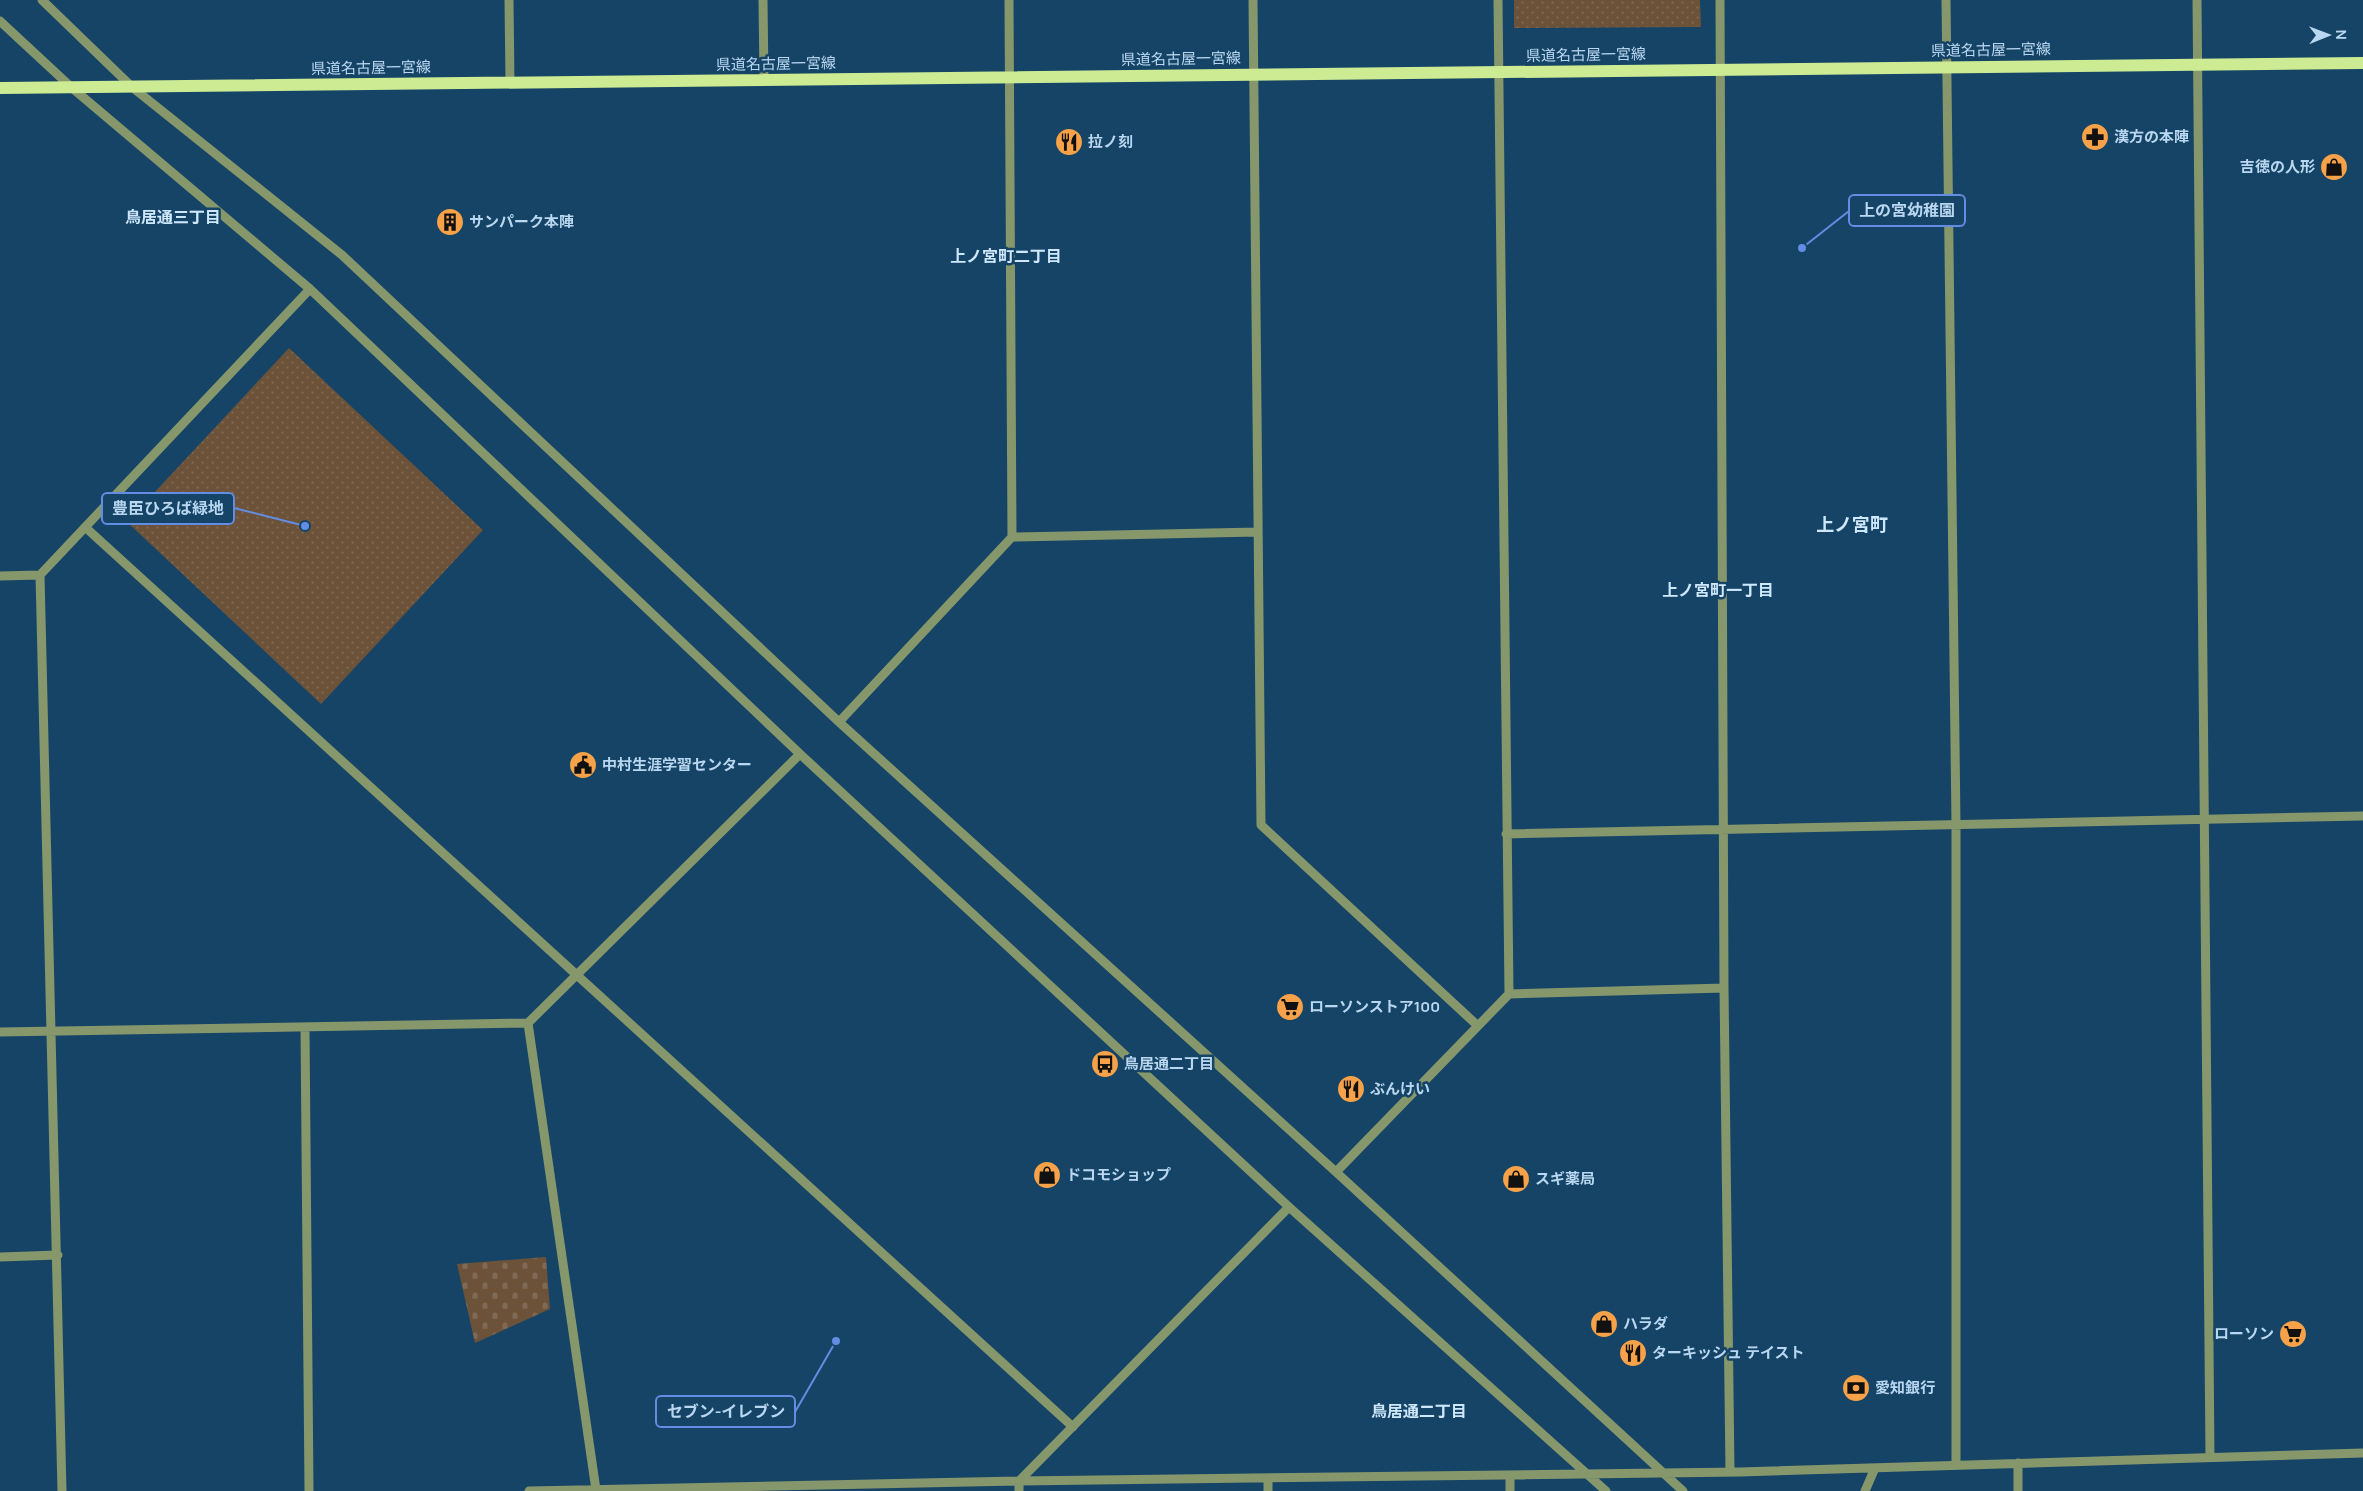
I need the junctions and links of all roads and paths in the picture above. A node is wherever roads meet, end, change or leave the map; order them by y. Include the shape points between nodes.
1 (42, 0) edge
2 (509, 0) edge
3 (763, 0) edge
4 (1009, 0) edge
5 (1253, 0) edge
6 (1498, 0) edge
7 (1720, 0) edge
8 (1946, 0) edge
9 (2197, 0) edge
10 (0, 21) edge
11 (2363, 63) edge
12 (2199, 64) junction
13 (1946, 67) junction
14 (1722, 70) junction
15 (1499, 72) junction
16 (1253, 74) junction
17 (1009, 78) junction
18 (764, 80) junction
19 (510, 83) junction
20 (71, 87) junction
21 (132, 87) junction
22 (0, 88) edge
23 (310, 289) junction
24 (85, 527) junction
25 (1258, 532) junction
26 (1012, 537) junction
27 (40, 575) junction
28 (0, 576) edge
29 (839, 722) junction
30 (800, 754) junction
31 (2363, 816) edge
32 (2205, 820) junction
33 (1956, 825) junction
34 (1723, 830) junction
35 (1506, 834) junction
36 (577, 975) junction
37 (1724, 988) junction
38 (1508, 994) junction
39 (528, 1023) junction
40 (1478, 1026) junction
41 (304, 1028) junction
42 (52, 1030) junction
43 (0, 1032) edge
44 (1336, 1172) junction
45 (1289, 1207) junction
46 (58, 1255) junction
47 (0, 1257) edge
48 (1073, 1427) junction
49 (2363, 1452) edge
50 (2210, 1457) junction
51 (2018, 1463) junction
52 (1956, 1465) junction
53 (1875, 1468) junction
54 (1730, 1472) junction
55 (1663, 1473) junction
56 (1587, 1474) junction
57 (1510, 1475) junction
58 (1268, 1478) junction
59 (1019, 1481) junction
60 (596, 1490) junction
61 (62, 1491) edge
62 (309, 1491) edge
63 (529, 1491) edge
64 (1020, 1491) edge
65 (1268, 1491) edge
66 (1510, 1491) edge
67 (1606, 1491) edge
68 (1683, 1491) edge
69 (1865, 1491) edge
70 (2018, 1491) edge

1 - 21 street
2 - 19 street
3 - 18 street
4 - 17 street
5 - 16 street
6 - 15 street
7 - 14 street
8 - 13 street
9 - 12 street
10 - 20 street
11 - 12 main road, 県道名古屋一宮線
12 - 13 main road, 県道名古屋一宮線
12 - 32 street
13 - 14 main road, 県道名古屋一宮線
13 - 33 street
14 - 15 main road, 県道名古屋一宮線
14 - 34 street
15 - 16 main road, 県道名古屋一宮線
15 - 35 street
16 - 17 main road, 県道名古屋一宮線
16 - 25 street
17 - 18 main road, 県道名古屋一宮線
17 - 26 street
18 - 19 main road, 県道名古屋一宮線
19 - 21 main road, 県道名古屋一宮線
20 - 21 main road, 県道名古屋一宮線
20 - 22 main road, 県道名古屋一宮線
20 - 23 street
21 - 29 street via 342,255
23 - 24 street
23 - 30 street
24 - 27 street
24 - 36 street
25 - 26 street
25 - 40 street via 1261,825
26 - 29 street
27 - 28 street
27 - 42 street
29 - 44 street
30 - 36 street
30 - 45 street
31 - 32 street
32 - 33 street
32 - 50 street
33 - 34 street
33 - 52 street
34 - 35 street
34 - 37 street
35 - 38 street
36 - 39 street
36 - 48 street
37 - 38 street
37 - 54 street
38 - 40 street
39 - 41 street
39 - 60 street
40 - 44 street
41 - 42 street
41 - 62 street
42 - 43 street
42 - 46 street
44 - 55 street
45 - 48 street
45 - 56 street
46 - 47 street
46 - 61 street
48 - 59 street
49 - 50 street
50 - 51 street
51 - 52 street
51 - 70 street
52 - 53 street
53 - 54 street
53 - 69 street
54 - 55 street
55 - 56 street
55 - 68 street
56 - 57 street
56 - 67 street
57 - 58 street
57 - 66 street
58 - 59 street
58 - 65 street
59 - 60 street
59 - 64 street
60 - 63 street

